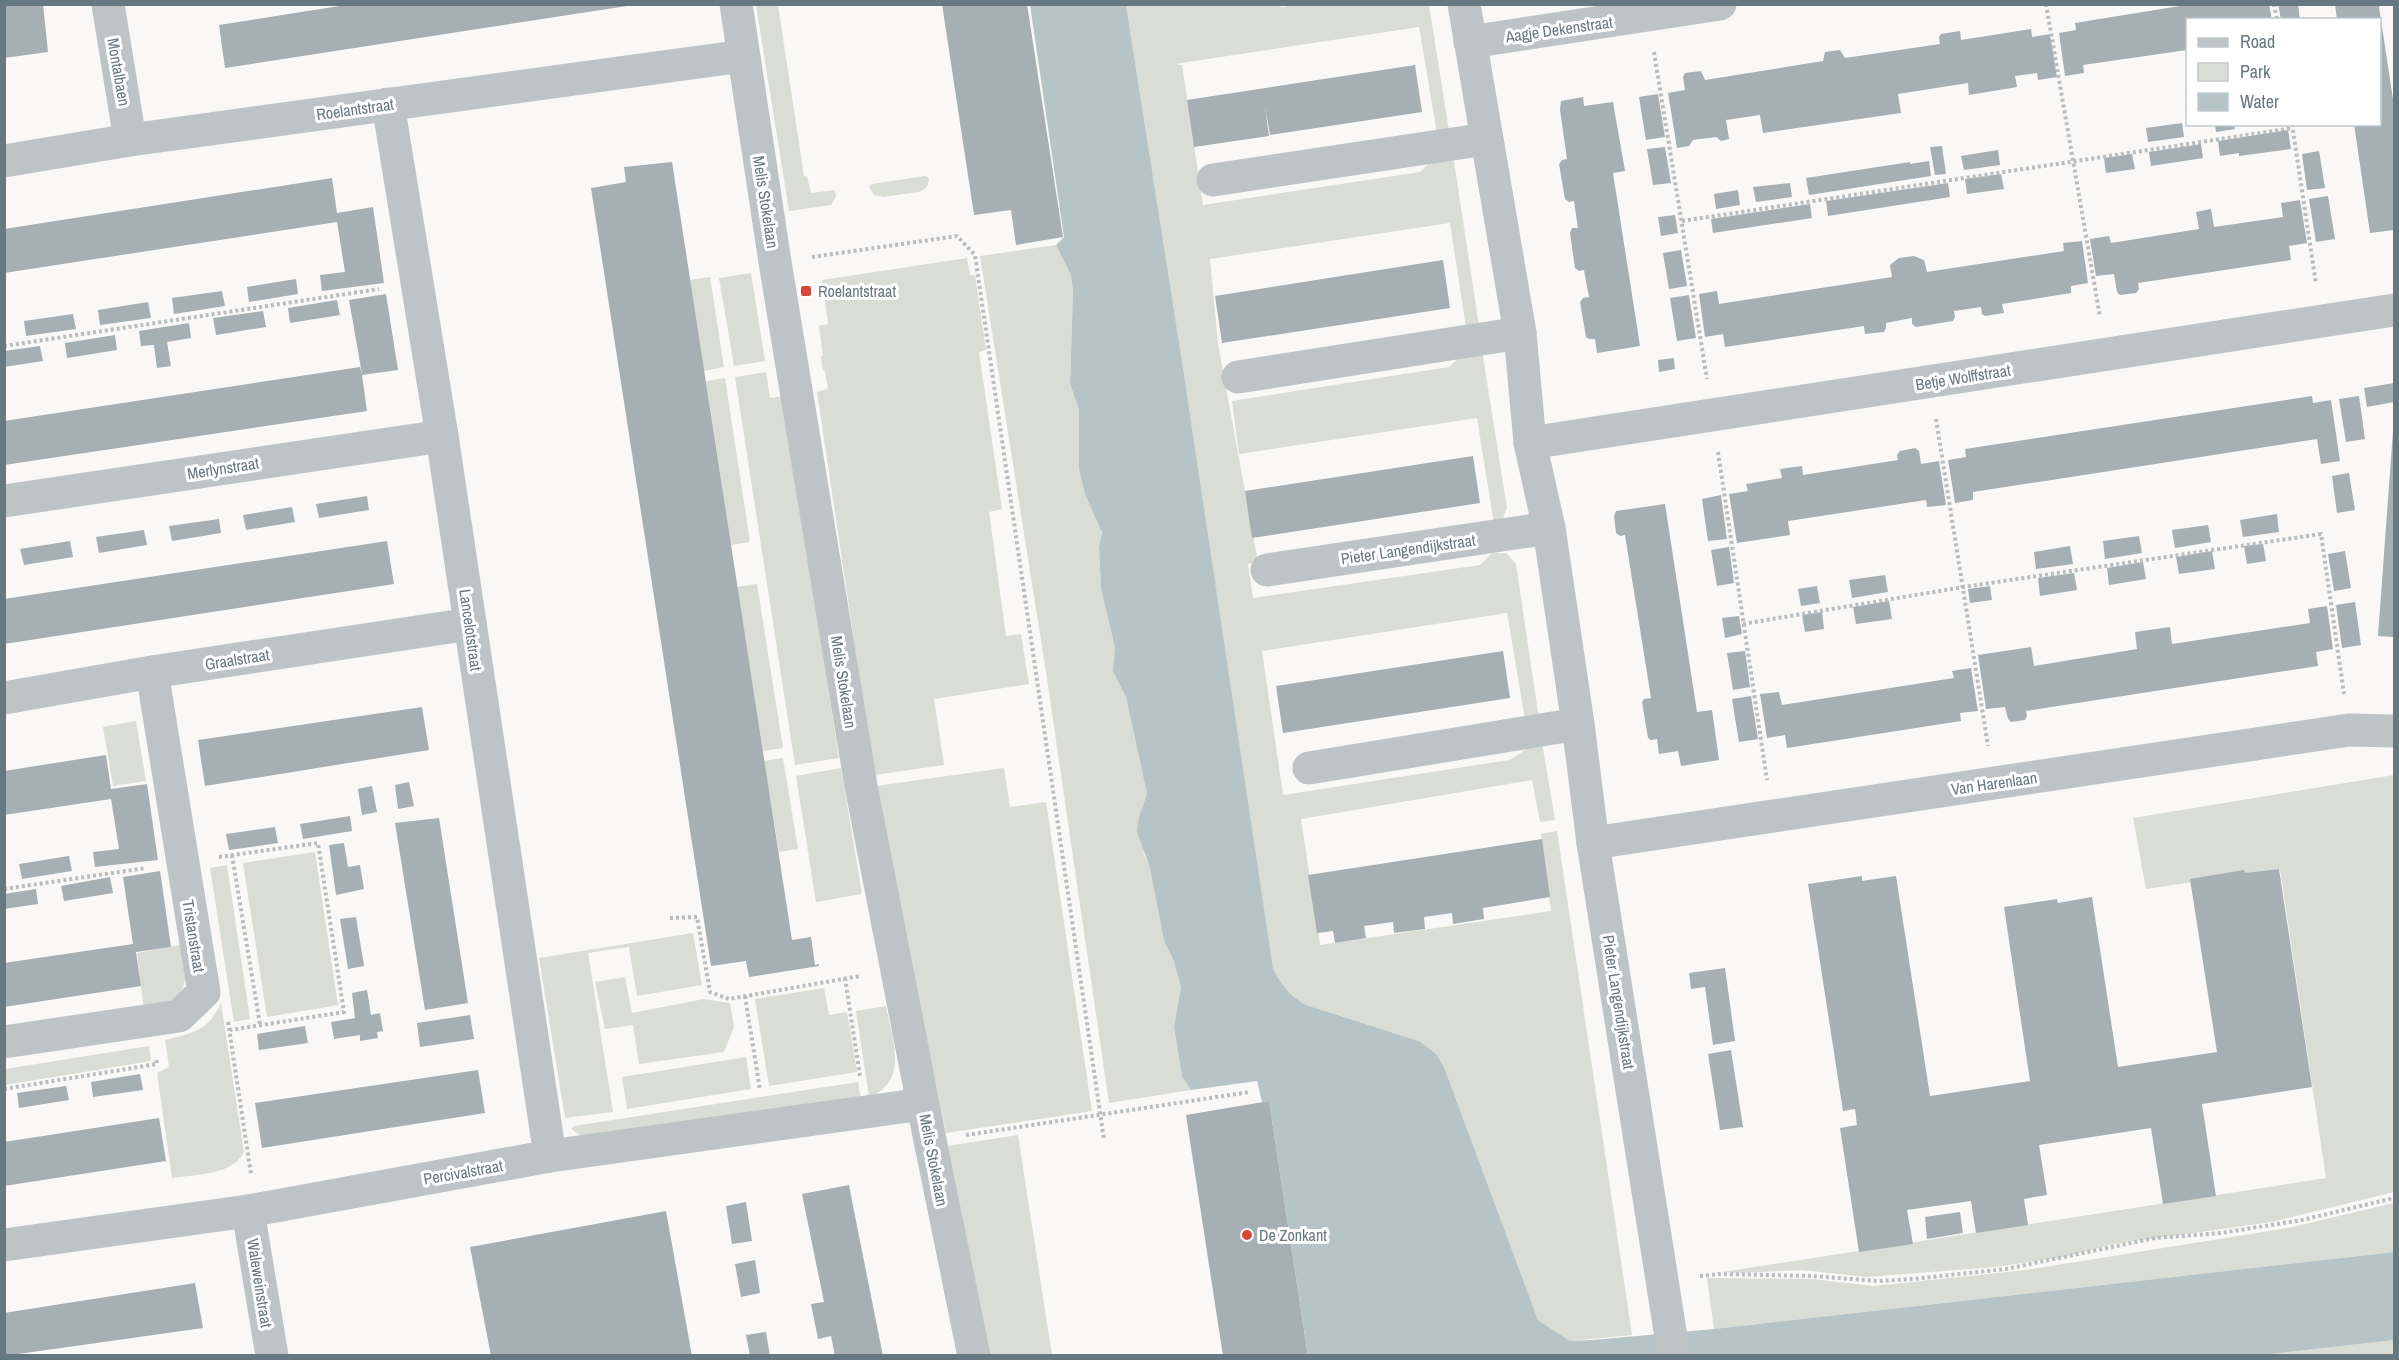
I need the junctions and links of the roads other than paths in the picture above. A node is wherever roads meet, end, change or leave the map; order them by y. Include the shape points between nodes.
1 (108, 4) edge
2 (736, 4) edge
3 (1464, 4) edge
4 (1720, 4) edge
5 (1470, 42) junction
6 (742, 56) junction
7 (388, 104) junction
8 (1486, 139) junction
9 (130, 140) junction
10 (4, 161) edge
11 (1213, 180) dead end
12 (2394, 310) edge
13 (1520, 333) junction
14 (1238, 377) dead end
15 (442, 436) junction
16 (1530, 443) junction
17 (4, 501) edge
18 (1549, 528) junction
19 (1267, 570) dead end
20 (470, 624) junction
21 (152, 672) junction
22 (4, 698) edge
23 (1578, 724) junction
24 (2394, 731) edge
25 (1309, 768) dead end
26 (1593, 843) junction
27 (4, 1042) edge
28 (923, 1104) junction
29 (550, 1156) junction
30 (248, 1211) junction
31 (4, 1245) edge
32 (272, 1356) edge
33 (974, 1356) edge
34 (1674, 1356) edge

1 - 9 street, Montalbaen
2 - 6 street, Melis Stokelaan
3 - 5 street, Pieter Langendijkstraat
4 - 5 street, Aagje Dekenstraat
5 - 8 street, Pieter Langendijkstraat
6 - 7 street, Roelantstraat
6 - 28 street, Melis Stokelaan via 861,786
7 - 9 street, Roelantstraat
7 - 15 street, Lancelotstraat
8 - 11 street
8 - 13 street, Pieter Langendijkstraat
9 - 10 street, Roelantstraat
12 - 16 street, Betje Wolffstraat
13 - 14 street
13 - 16 street, Pieter Langendijkstraat
15 - 17 street, Merlynstraat
15 - 20 street, Lancelotstraat
16 - 18 street, Pieter Langendijkstraat
18 - 19 street, Pieter Langendijkstraat
18 - 23 street, Pieter Langendijkstraat
20 - 21 street, Graalstraat
20 - 29 street, Lancelotstraat
21 - 22 street, Graalstraat
21 - 27 street, Tristanstraat via 204,992 178,1016
23 - 25 street
23 - 26 street, Pieter Langendijkstraat
24 - 26 street, Van Harenlaan via 2349,730
26 - 34 street, Pieter Langendijkstraat
28 - 29 street, Percivalstraat
28 - 33 street, Melis Stokelaan
29 - 30 street, Percivalstraat
30 - 31 street, Percivalstraat
30 - 32 street, Waleweinstraat

